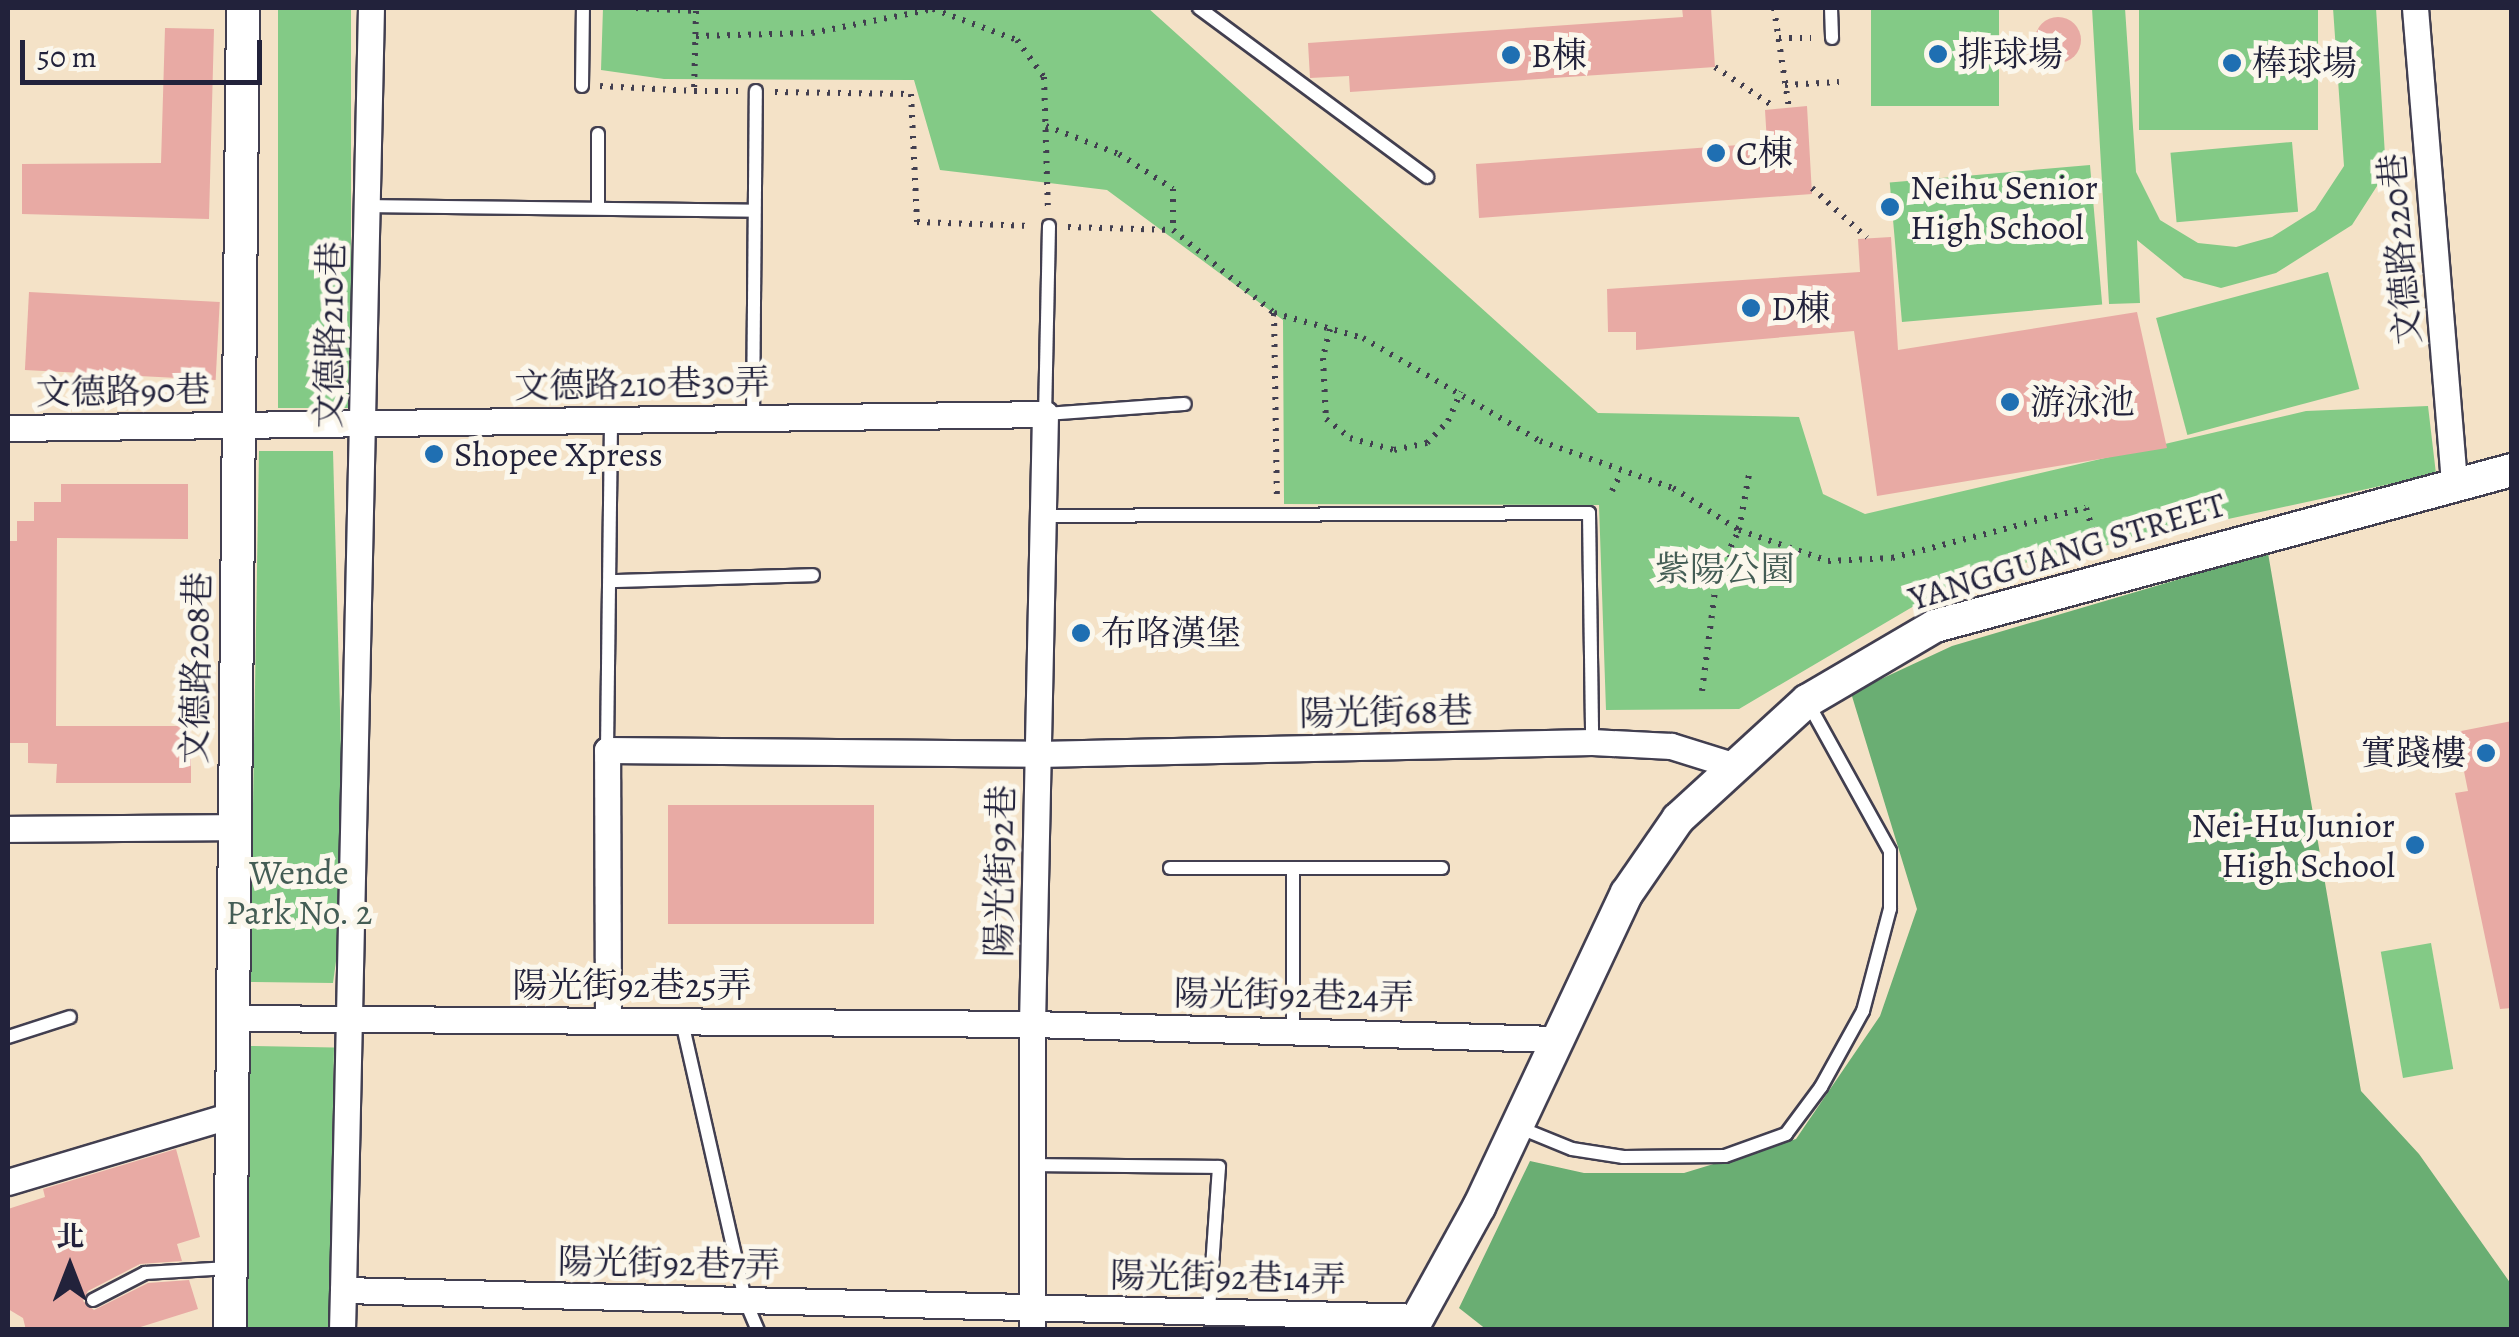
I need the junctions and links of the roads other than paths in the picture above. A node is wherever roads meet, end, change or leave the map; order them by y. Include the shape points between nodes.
1 (244, 8) edge
2 (370, 8) edge
3 (582, 8) edge
4 (1200, 8) edge
5 (1831, 8) edge
6 (2415, 8) edge
7 (1832, 38) road end
8 (582, 86) road end
9 (756, 92) road end
10 (598, 134) dead end
11 (1427, 177) dead end
12 (368, 206) junction
13 (598, 208) junction
14 (753, 210) junction
15 (1049, 226) road end
16 (1185, 404) dead end
17 (1046, 414) junction
18 (753, 418) junction
19 (612, 420) junction
20 (364, 423) junction
21 (239, 425) junction
22 (8, 428) edge
23 (2512, 470) edge
24 (2454, 485) junction
25 (1044, 516) junction
26 (813, 576) dead end
27 (614, 581) junction
28 (1807, 701) junction
29 (1592, 742) junction
30 (607, 750) junction
31 (1038, 754) junction
32 (1732, 766) junction
33 (234, 827) junction
34 (8, 830) edge
35 (1170, 868) dead end
36 (1293, 868) junction
37 (1442, 868) dead end
38 (70, 1016) dead end
39 (233, 1018) junction
40 (346, 1018) junction
41 (608, 1020) junction
42 (682, 1021) junction
43 (1032, 1024) junction
44 (1293, 1030) junction
45 (8, 1037) edge
46 (1555, 1038) junction
47 (232, 1115) junction
48 (1518, 1127) junction
49 (1033, 1165) junction
50 (8, 1182) edge
51 (230, 1268) junction
52 (343, 1290) junction
53 (93, 1300) dead end
54 (745, 1300) junction
55 (1209, 1311) junction
56 (1033, 1318) edge
57 (1416, 1323) edge
58 (230, 1330) edge
59 (342, 1330) edge
60 (758, 1330) edge

1 - 21 street, 文德路208巷
2 - 12 street, 文德路210巷
3 - 8 lane
4 - 11 lane
5 - 7 lane
6 - 24 street, 文德路220巷
9 - 14 lane
10 - 13 lane
12 - 13 lane
12 - 20 street, 文德路210巷
13 - 14 lane
14 - 18 lane
15 - 17 lane
16 - 17 lane
17 - 18 street, 文德路210巷30弄
17 - 25 street, 陽光街92巷
18 - 19 street, 文德路210巷30弄
19 - 20 street, 文德路210巷30弄
19 - 27 lane
20 - 21 street, 文德路210巷30弄
20 - 40 street, 文德路210巷
21 - 22 street, 文德路90巷
21 - 33 street, 文德路208巷
23 - 24 street, YANGGUANG STREET
24 - 28 street, YANGGUANG STREET via 1935,626
25 - 29 lane via 1589,513
25 - 31 street, 陽光街92巷
26 - 27 lane
27 - 30 lane
28 - 32 street, YANGGUANG STREET
28 - 48 lane via 1890,851 1890,909 1863,1011 1821,1088 1786,1134 1725,1156 1623,1157 1572,1148
29 - 31 street, 陽光街68巷
29 - 32 street, 陽光街68巷 via 1670,746
30 - 31 street, 陽光街68巷
30 - 41 street
31 - 43 street, 陽光街92巷
32 - 46 street, YANGGUANG STREET via 1678,819 1627,893
33 - 34 street
33 - 39 street, 文德路208巷
35 - 36 lane
36 - 37 lane
36 - 44 lane
38 - 45 lane
39 - 40 street, 陽光街92巷25弄
39 - 47 street, 文德路208巷
40 - 41 street, 陽光街92巷25弄
40 - 52 street, 文德路210巷
41 - 42 street, 陽光街92巷25弄
42 - 43 street, 陽光街92巷25弄
42 - 54 lane
43 - 44 street, 陽光街92巷24弄
43 - 49 street, 陽光街92巷
44 - 46 street, 陽光街92巷24弄
46 - 48 street, YANGGUANG STREET
47 - 50 street
47 - 51 street, 文德路208巷
48 - 57 street, YANGGUANG STREET
49 - 55 lane via 1220,1168
49 - 56 street, 陽光街92巷
51 - 53 lane via 145,1273
51 - 58 street, 文德路208巷
52 - 54 street, 陽光街92巷7弄
52 - 59 street
54 - 56 street, 陽光街92巷7弄
54 - 60 lane
55 - 56 street, 陽光街92巷14弄
55 - 57 street, 陽光街92巷14弄

